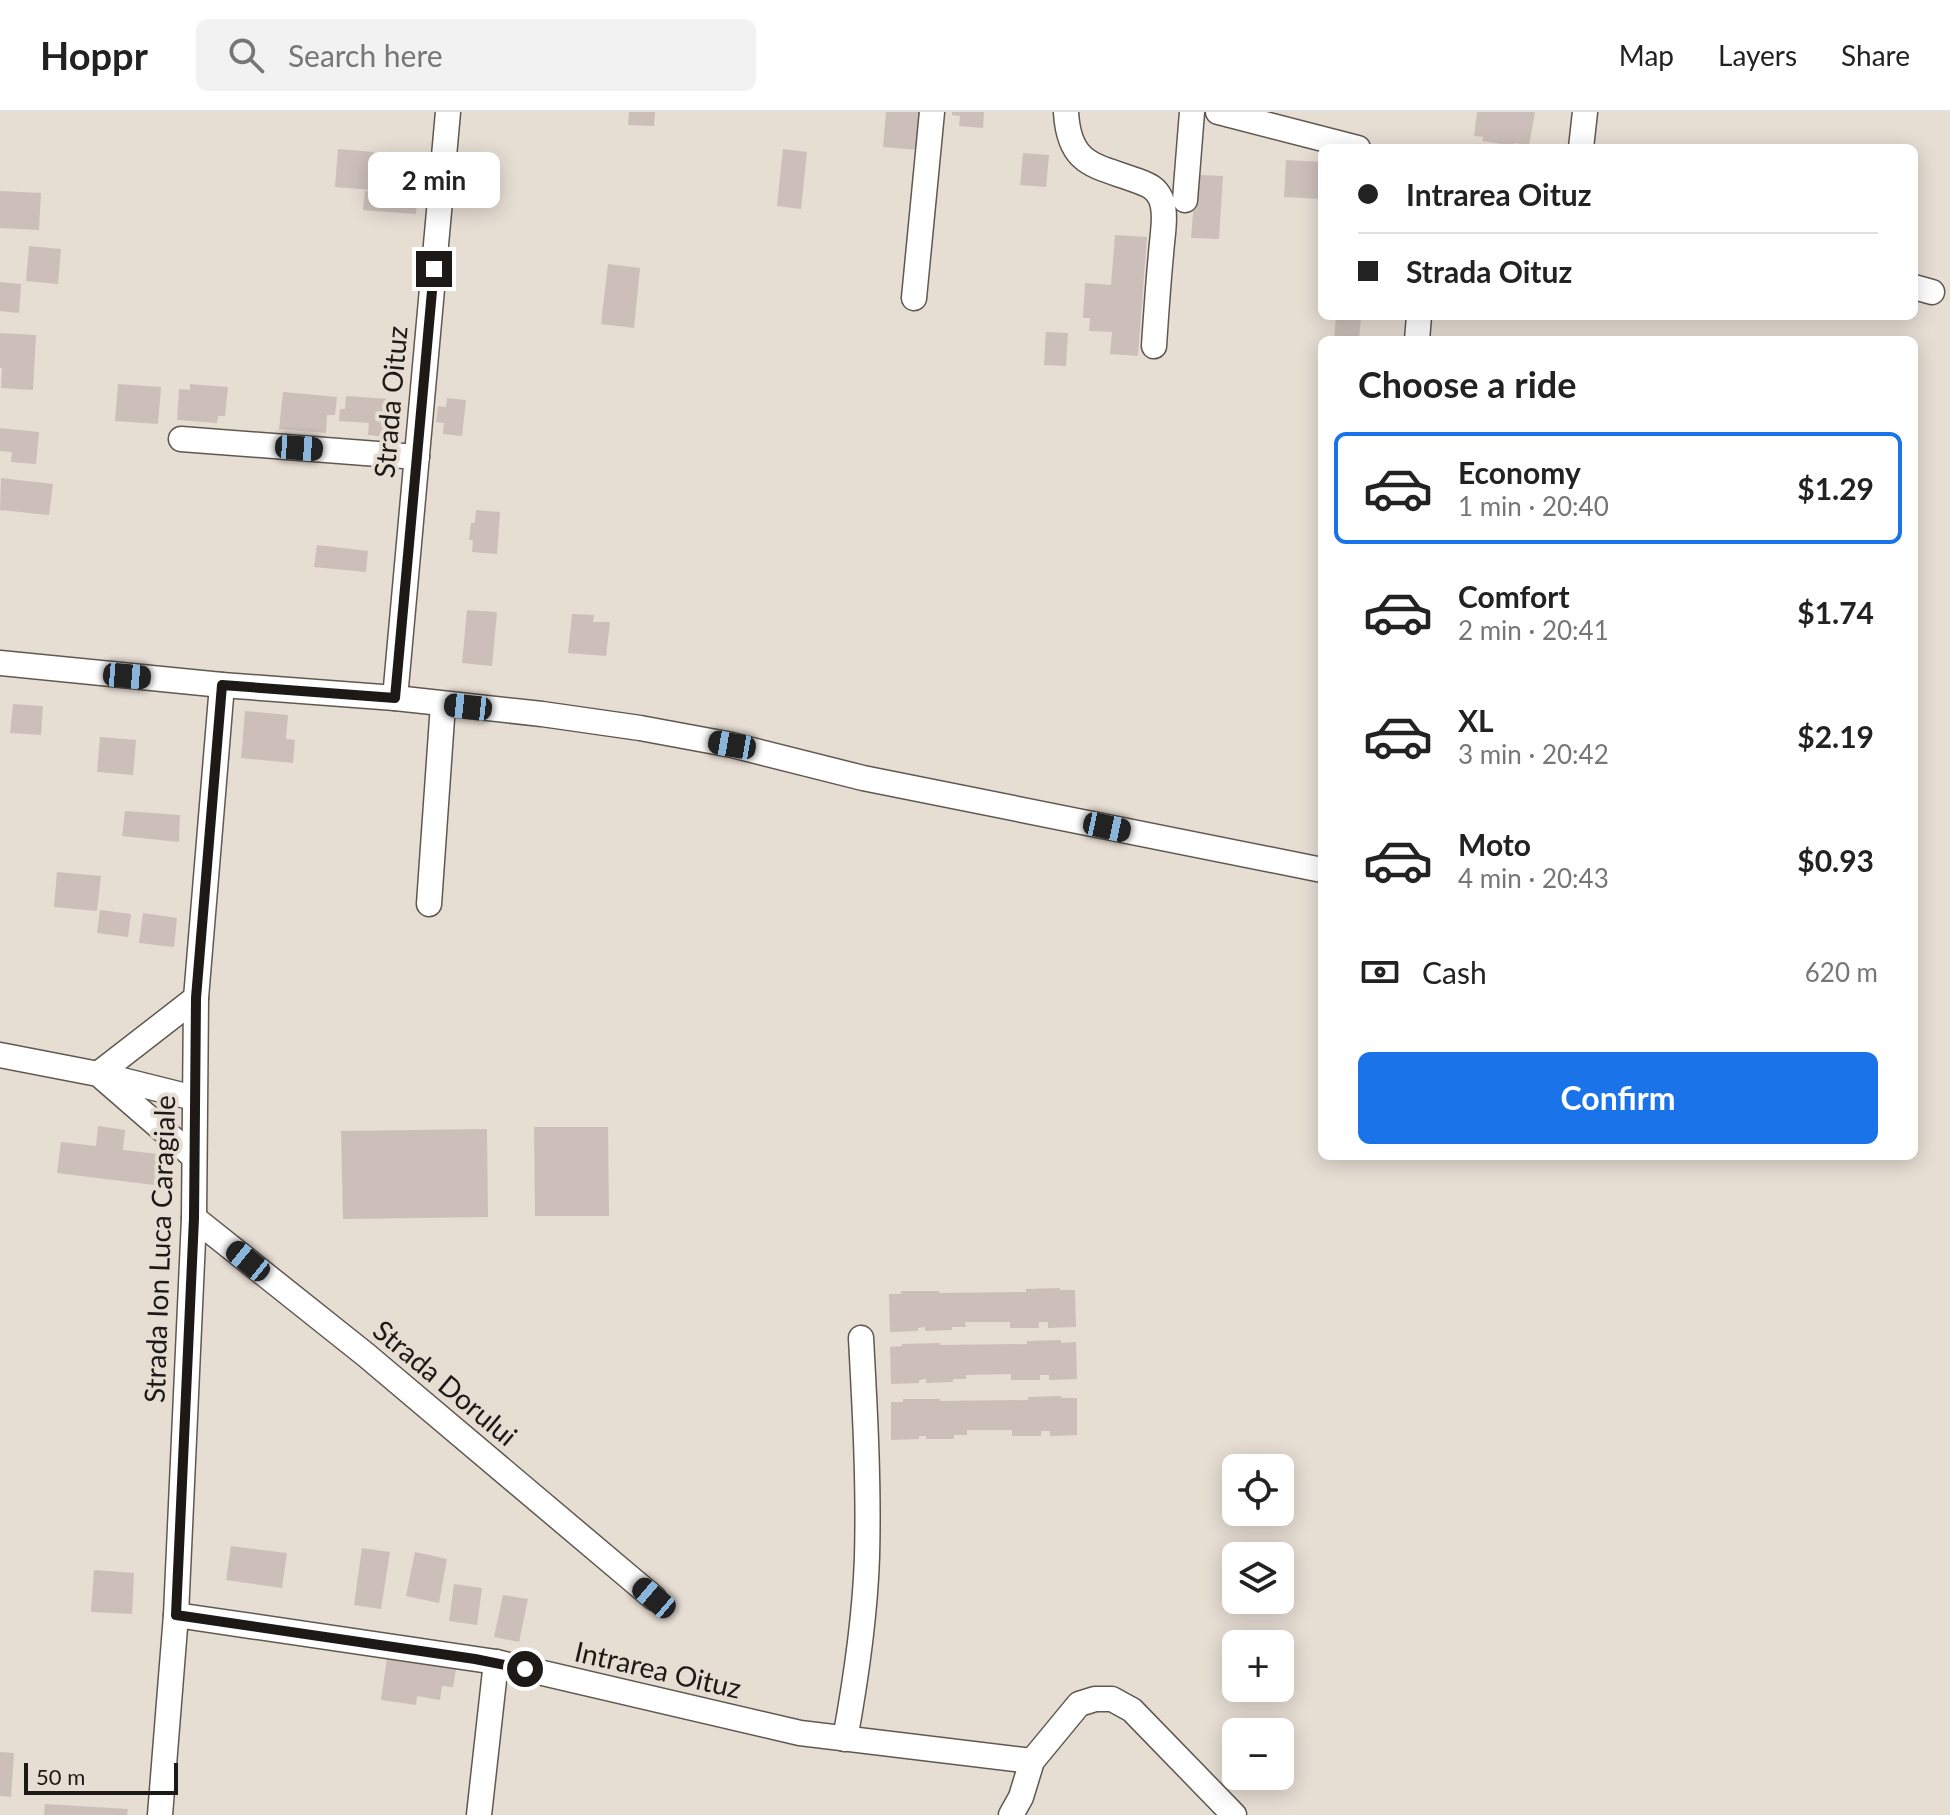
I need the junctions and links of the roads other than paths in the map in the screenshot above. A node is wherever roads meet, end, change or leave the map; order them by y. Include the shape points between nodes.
1 (448, 112) edge
2 (932, 112) edge
3 (1066, 112) edge
4 (1192, 112) edge
5 (1218, 112) edge
6 (1585, 112) edge
7 (1342, 144) edge
8 (1581, 144) edge
9 (1185, 200) dead end
10 (914, 298) dead end
11 (1154, 346) dead end
12 (181, 439) dead end
13 (417, 457) junction
14 (0, 663) edge
15 (222, 685) junction
16 (395, 698) junction
17 (443, 704) junction
18 (1318, 869) edge
19 (429, 904) dead end
20 (196, 998) junction
21 (0, 1055) edge
22 (98, 1074) junction
23 (194, 1098) junction
24 (194, 1157) junction
25 (194, 1218) junction
26 (861, 1338) dead end
27 (654, 1598) dead end
28 (176, 1615) junction
29 (496, 1662) junction
30 (845, 1739) junction
31 (1032, 1761) junction
32 (160, 1815) edge
33 (479, 1815) edge
34 (1011, 1815) edge
35 (1234, 1815) edge

1 - 13 street, Strada Oituz
2 - 10 street
3 - 11 street via 1068,136 1079,157 1156,189 1163,204
4 - 9 street
5 - 7 street
6 - 8 street
12 - 13 street
13 - 16 street, Strada Oituz
14 - 15 street
15 - 16 street
15 - 20 street, Strada Ion Luca Caragiale
16 - 17 street
17 - 18 street via 542,714 732,745 863,778
17 - 19 street
20 - 22 street
20 - 23 street, Strada Ion Luca Caragiale
21 - 22 street
22 - 23 street
22 - 24 street
23 - 24 street, Strada Ion Luca Caragiale
24 - 25 street, Strada Ion Luca Caragiale
25 - 27 street, Strada Dorului
25 - 28 street, Strada Ion Luca Caragiale
26 - 30 street via 867,1559
28 - 29 street, Intrarea Oituz
28 - 32 street, Strada Ion Luca Caragiale
29 - 30 street, Intrarea Oituz via 758,1724
29 - 33 street
30 - 31 street, Intrarea Oituz
31 - 34 street
31 - 35 street via 1079,1704 1112,1699 1132,1710

